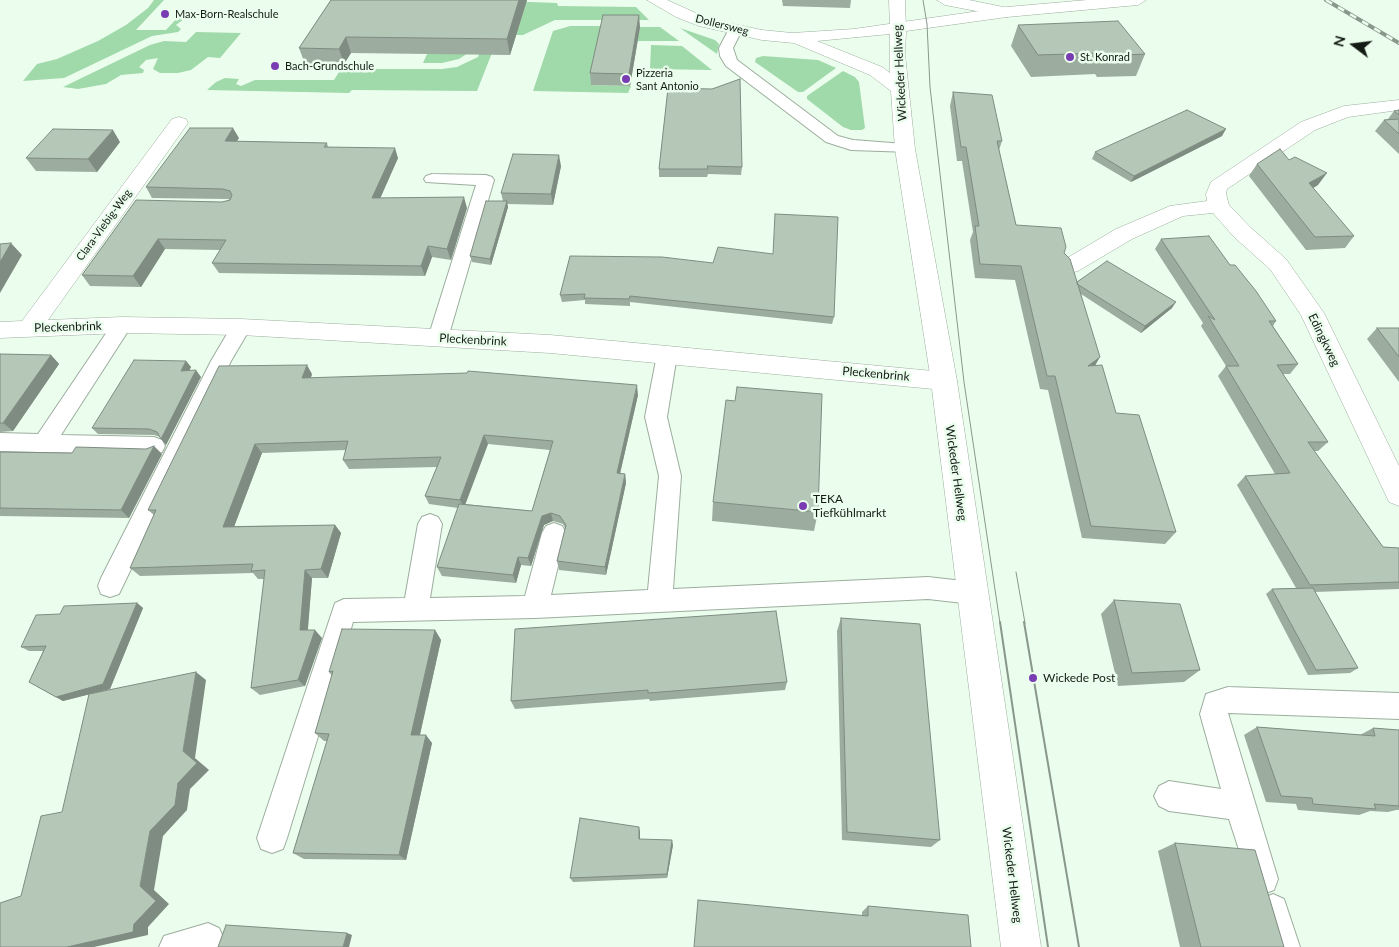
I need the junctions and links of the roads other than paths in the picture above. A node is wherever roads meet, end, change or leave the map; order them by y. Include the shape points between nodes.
1 (655, 0) edge
2 (897, 0) edge
3 (945, 0) edge
4 (1138, 0) edge
5 (1007, 12) junction
6 (898, 29) junction
7 (734, 30) junction
8 (792, 38) junction
9 (899, 88) junction
10 (1395, 104) edge
11 (178, 123) dead end
12 (905, 149) junction
13 (432, 179) dead end
14 (1220, 207) junction
15 (1070, 266) edge
16 (122, 326) junction
17 (241, 327) junction
18 (29, 328) junction
19 (0, 330) edge
20 (438, 338) junction
21 (668, 355) junction
22 (944, 381) junction
23 (0, 442) edge
24 (44, 443) junction
25 (154, 446) edge
26 (1399, 494) edge
27 (430, 524) dead end
28 (554, 533) dead end
29 (110, 586) dead end
30 (972, 593) junction
31 (660, 601) junction
32 (534, 607) junction
33 (414, 610) junction
34 (1399, 706) edge
35 (1169, 796) dead end
36 (1240, 806) junction
37 (272, 838) dead end
38 (208, 940) dead end
39 (175, 947) edge
40 (1021, 947) edge
41 (1284, 947) edge

1 - 7 street, Dollersweg via 690,17
2 - 6 street, Wickeder Hellweg
3 - 5 street
4 - 5 street
5 - 6 street, Dollersweg
6 - 8 street, Dollersweg
6 - 9 street, Wickeder Hellweg
7 - 8 street, Dollersweg
7 - 12 lane via 726,48 732,63 832,139 851,146
8 - 9 street, Dollersweg via 876,71
9 - 12 street, Wickeder Hellweg
10 - 14 street via 1344,112 1292,136 1218,186 1216,194
11 - 18 street, Clara-Viebig-Weg via 129,204
12 - 22 street, Wickeder Hellweg
13 - 20 lane via 486,180
14 - 15 street via 1177,211 1124,234
14 - 26 street, Edingkweg via 1278,264 1312,313
16 - 17 street, Pleckenbrink
16 - 18 street, Pleckenbrink
16 - 24 lane
17 - 20 street, Pleckenbrink
17 - 29 lane via 221,360
18 - 19 street, Pleckenbrink
20 - 21 street, Pleckenbrink
21 - 22 street, Pleckenbrink
21 - 31 lane via 656,417 670,476
22 - 30 street, Wickeder Hellweg
23 - 24 lane
24 - 25 lane
27 - 33 lane
28 - 32 lane
30 - 31 lane via 928,588
30 - 40 street, Wickeder Hellweg
31 - 32 lane
32 - 33 lane
33 - 37 lane via 344,611
34 - 36 lane via 1228,700 1216,703 1214,714
35 - 36 lane
36 - 41 lane
38 - 39 lane

